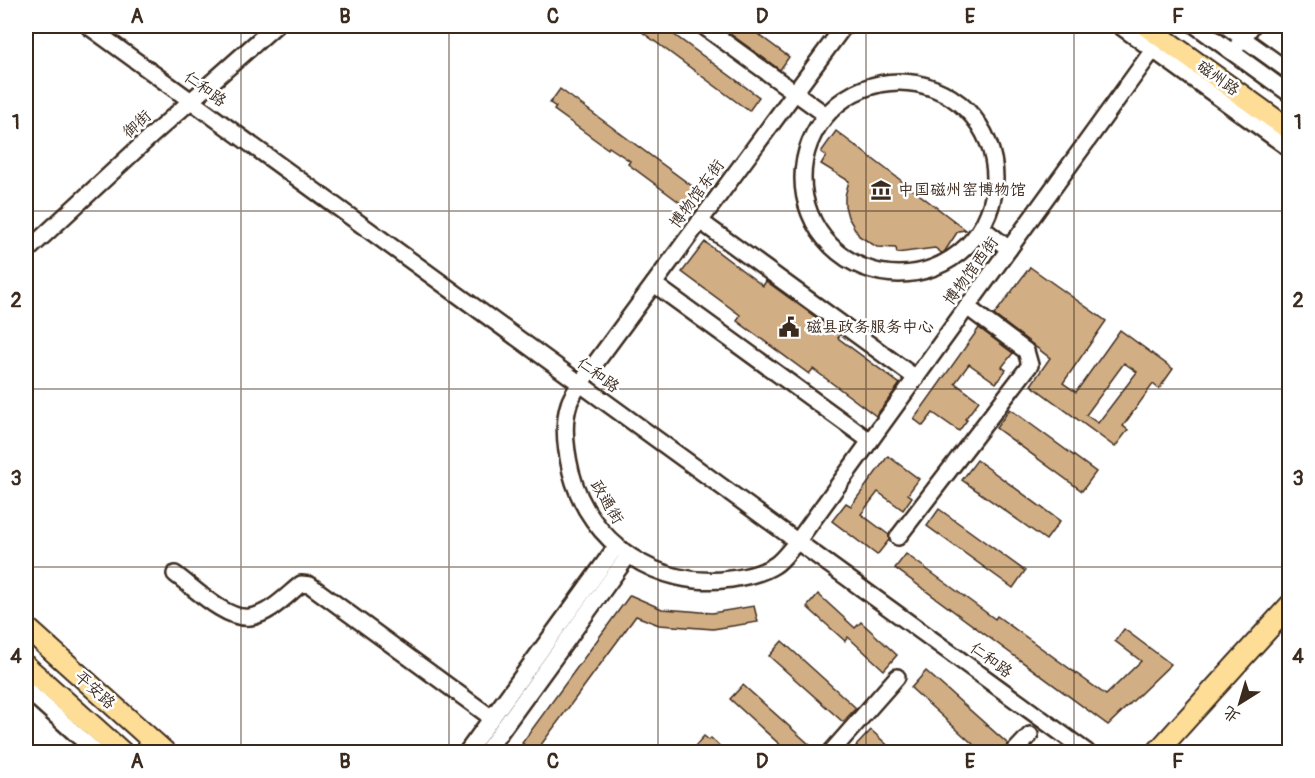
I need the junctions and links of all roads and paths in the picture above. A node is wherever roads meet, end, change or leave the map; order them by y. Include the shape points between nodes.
1 (88, 26) edge
2 (275, 26) edge
3 (703, 26) edge
4 (844, 26) edge
5 (1120, 26) edge
6 (1146, 26) edge
7 (1169, 26) edge
8 (1196, 26) edge
9 (1226, 26) edge
10 (1248, 32) edge
11 (1153, 50) junction
12 (1233, 52) junction
13 (1290, 72) edge
14 (794, 93) junction
15 (1290, 94) edge
16 (190, 100) junction
17 (1290, 113) edge
18 (826, 116) junction
19 (1290, 130) edge
20 (1290, 149) edge
21 (700, 221) junction
22 (982, 228) junction
23 (1009, 249) junction
24 (26, 252) edge
25 (654, 284) junction
26 (967, 307) junction
27 (916, 378) junction
28 (580, 384) junction
29 (870, 441) junction
30 (898, 537) dead end
31 (797, 542) junction
32 (622, 551) junction
33 (175, 574) dead end
34 (1290, 605) edge
35 (26, 627) edge
36 (26, 666) edge
37 (897, 677) dead end
38 (26, 689) edge
39 (492, 718) junction
40 (1030, 735) dead end
41 (96, 753) edge
42 (122, 753) edge
43 (165, 753) edge
44 (467, 753) edge
45 (486, 753) edge
46 (831, 753) edge
47 (1014, 753) edge
48 (1087, 753) edge
49 (1157, 753) edge

1 - 16 street, 仁和路
2 - 16 street, 御街
3 - 14 street
4 - 14 street, 博物馆东街
5 - 11 street
6 - 19 main road, 磁州路
7 - 17 main road
8 - 12 street
9 - 10 street
10 - 12 street
10 - 13 street
11 - 20 street
11 - 23 street, 博物馆西街
12 - 15 street
14 - 18 street
14 - 21 street, 博物馆东街
16 - 24 street, 御街
16 - 28 street, 仁和路
18 - 22 street via 842,101 882,83 904,82 946,94 964,107 989,143 995,186
18 - 22 street via 808,146 803,181 816,226 838,252 858,265 881,272 916,273 949,261
21 - 25 street, 博物馆东街
21 - 27 street
22 - 23 street
23 - 26 street, 博物馆西街
25 - 28 street, 博物馆东街
25 - 29 street
26 - 27 street, 博物馆西街
26 - 30 street via 1026,351 1030,365
27 - 29 street, 博物馆西街
28 - 31 street, 仁和路
28 - 32 street, 政通街 via 569,403 565,423 568,461 584,506 598,528
29 - 31 street, 博物馆西街
31 - 32 street, 政通街 via 776,565 719,581 667,574
31 - 48 street, 仁和路
32 - 39 street
32 - 45 street
33 - 39 street via 232,616 248,618 277,604 301,584 310,585
34 - 49 main road
35 - 43 main road, 平安路
36 - 42 main road
37 - 46 street
38 - 41 street
39 - 44 street
40 - 47 street

